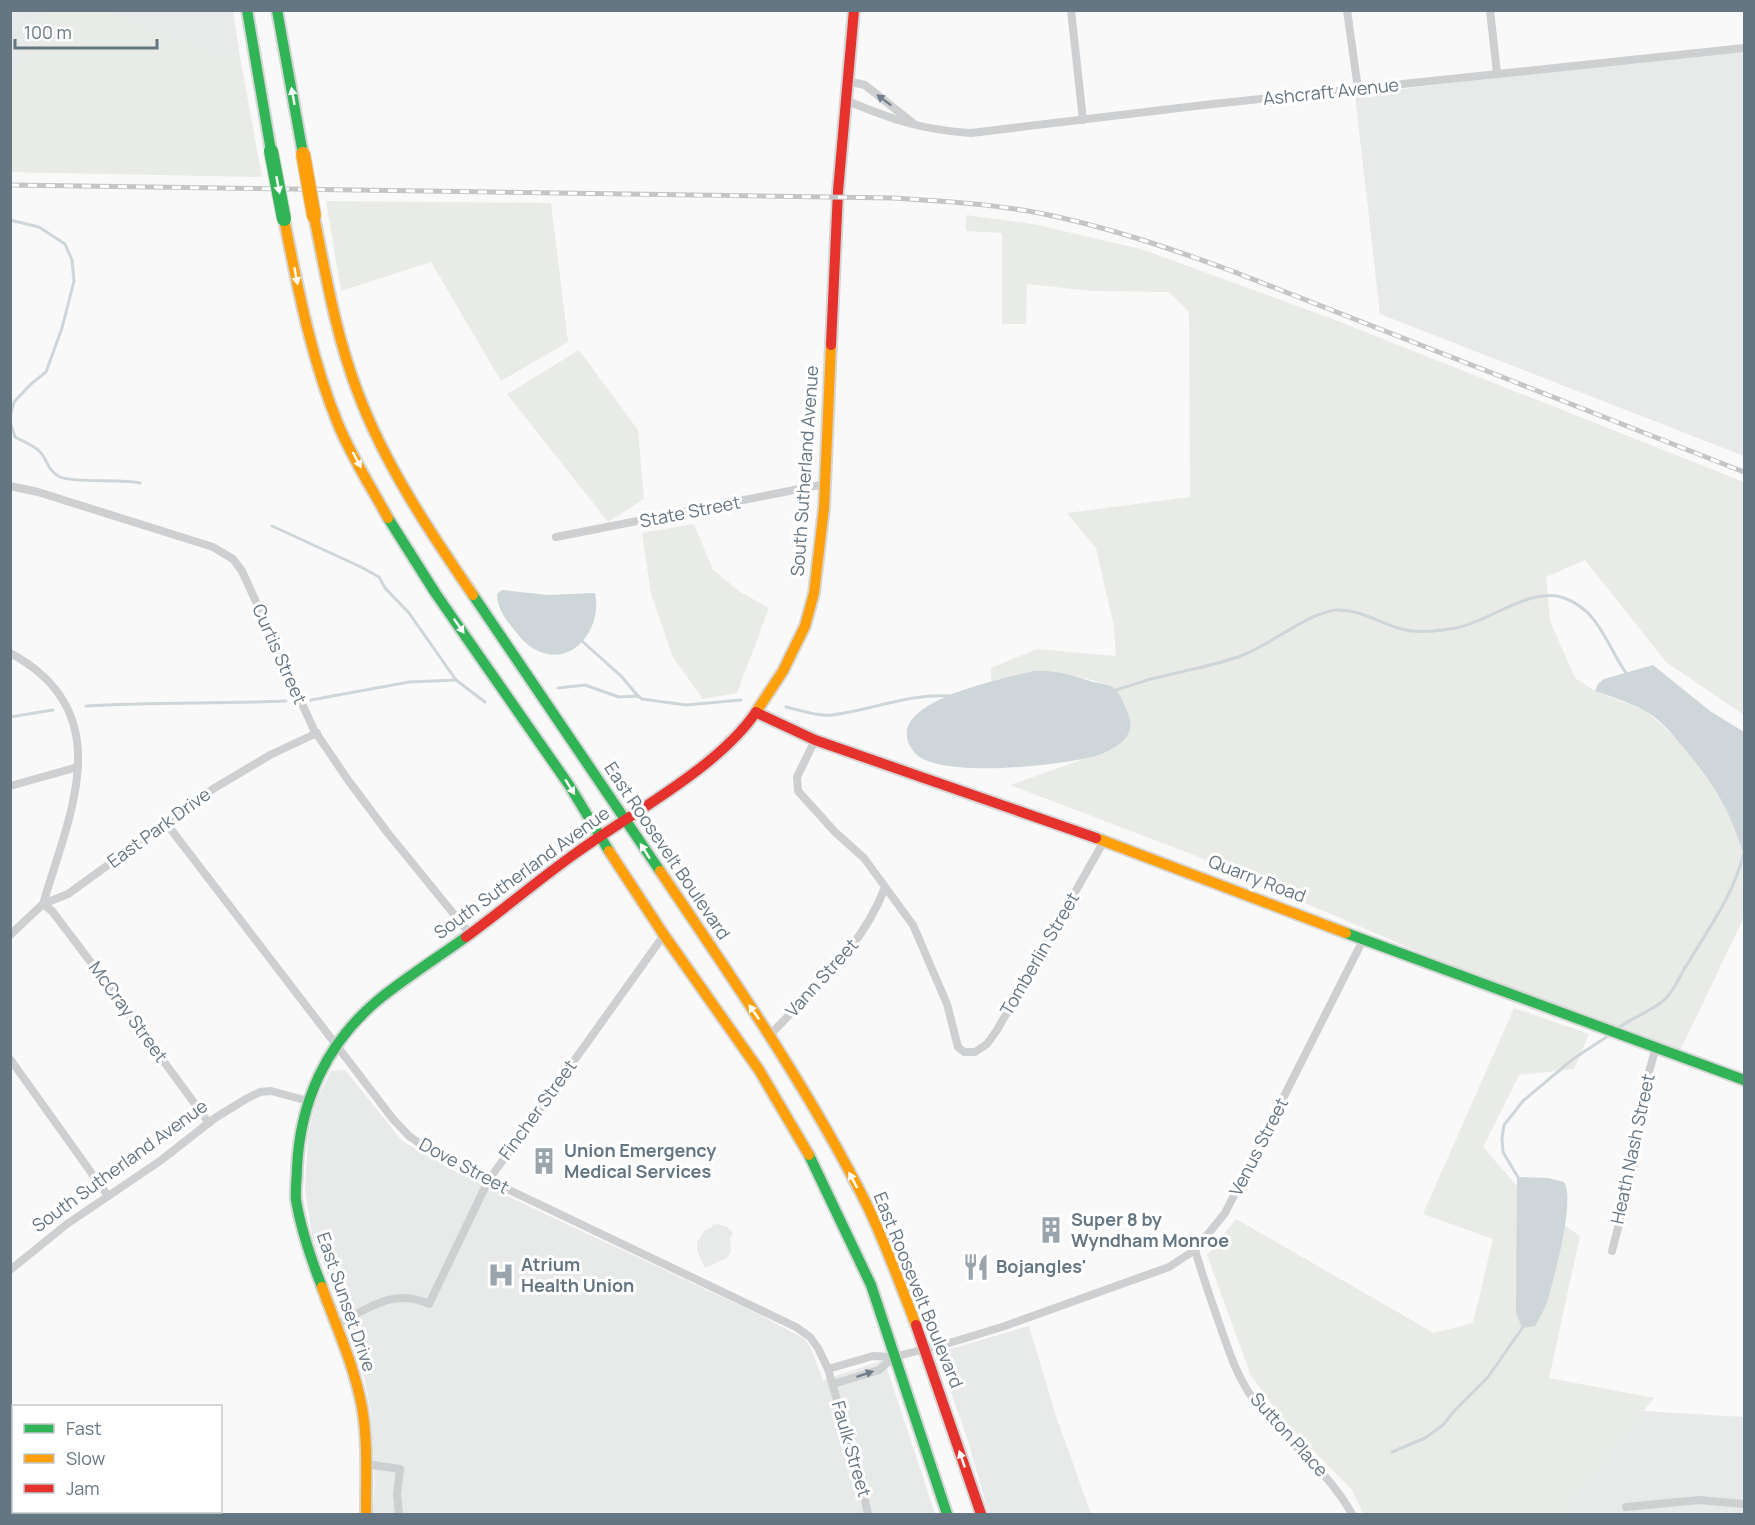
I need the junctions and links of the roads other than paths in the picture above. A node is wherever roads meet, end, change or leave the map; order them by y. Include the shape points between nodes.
1 (247, 10) edge
2 (278, 10) edge
3 (854, 10) edge
4 (1071, 10) edge
5 (1347, 10) edge
6 (1491, 10) edge
7 (1744, 48) edge
8 (1497, 73) junction
9 (847, 81) junction
10 (1358, 89) junction
11 (845, 100) junction
12 (1083, 120) junction
13 (918, 126) junction
14 (825, 484) junction
15 (10, 486) edge
16 (556, 537) dead end
17 (10, 653) edge
18 (757, 713) junction
19 (316, 733) junction
20 (815, 740) junction
21 (78, 767) junction
22 (10, 786) edge
23 (625, 820) junction
24 (166, 822) junction
25 (598, 836) junction
26 (1104, 841) junction
27 (885, 887) junction
28 (43, 904) junction
29 (470, 934) junction
30 (10, 935) edge
31 (664, 935) junction
32 (1363, 940) junction
33 (770, 1035) junction
34 (337, 1046) junction
35 (1656, 1047) junction
36 (10, 1059) edge
37 (1744, 1080) edge
38 (308, 1101) junction
39 (209, 1123) junction
40 (488, 1181) junction
41 (108, 1196) junction
42 (1195, 1250) junction
43 (1612, 1251) dead end
44 (10, 1270) edge
45 (337, 1324) junction
46 (925, 1350) junction
47 (894, 1357) junction
48 (828, 1369) junction
49 (833, 1384) junction
50 (366, 1464) junction
51 (1744, 1504) edge
52 (1626, 1507) dead end
53 (366, 1515) edge
54 (399, 1515) edge
55 (868, 1515) edge
56 (947, 1515) edge
57 (981, 1515) edge
58 (1352, 1515) edge

1 -> 25 main road, bridge via 305,325 339,427 390,522 569,785
23 -> 2 main road, East Roosevelt Boulevard, bridge via 408,495 368,418 334,309
3 - 9 main road, South Sutherland Avenue
4 - 12 street
5 - 10 street
6 - 8 street
7 - 8 street, Ashcraft Avenue
8 - 10 street, Ashcraft Avenue
9 - 11 main road, South Sutherland Avenue
13 -> 9 street, Ashcraft Avenue via 865,85
10 - 12 street, Ashcraft Avenue
11 - 13 street, Ashcraft Avenue
11 - 14 main road, South Sutherland Avenue
12 - 13 street, Ashcraft Avenue via 971,133
14 - 16 street, State Street
14 - 18 main road, South Sutherland Avenue via 818,568 805,626
15 - 19 street, Curtis Street via 213,548 233,559
17 - 21 street via 48,680 63,698 78,736
18 - 20 main road, Quarry Road
18 - 23 main road, South Sutherland Avenue via 703,766
19 - 24 street, East Park Drive via 270,754
19 - 29 street, Curtis Street via 387,832
20 - 26 main road, Quarry Road
20 - 27 street via 797,777 798,791 864,858
21 - 22 street
21 - 28 street via 77,789
23 - 25 main road, South Sutherland Avenue
33 -> 23 main road, East Roosevelt Boulevard
24 - 28 street, East Park Drive via 68,894
24 - 34 street, Dove Street
25 - 29 main road, South Sutherland Avenue
25 - 31 main road
26 - 27 street, Tomberlin Street via 997,1030 975,1052 964,1052 958,1047 947,1004 913,925
26 - 32 main road, Quarry Road
27 - 33 street, Vann Street via 878,907 852,948
28 - 30 street, East Park Drive
28 - 39 street, McCray Street
29 - 34 main road, South Sutherland Avenue via 377,1001
31 - 40 street, Fincher Street
31 - 47 main road via 759,1070 813,1162 871,1285
32 - 35 main road, Quarry Road
32 - 42 street, Venus Street via 1225,1214
46 -> 33 main road, East Roosevelt Boulevard via 867,1205
34 - 38 main road, South Sutherland Avenue via 315,1081
34 - 40 street, Dove Street via 409,1136 438,1156
35 - 37 main road, Quarry Road
35 - 43 street, Heath Nash Street via 1645,1086 1633,1170
36 - 41 street
38 - 39 street, South Sutherland Avenue via 271,1091 260,1092
38 - 45 main road, East Sunset Drive via 298,1148 296,1198 306,1246
39 - 41 street, South Sutherland Avenue
40 - 45 street, Fincher Street via 429,1304 408,1296 392,1298
40 - 48 street, Dove Street via 800,1330 818,1348
41 - 44 street, South Sutherland Avenue
42 - 46 street, Venus Street via 1169,1267 1005,1326
42 - 58 street, Sutton Place via 1241,1380 1277,1426 1328,1478
45 - 50 main road, East Sunset Drive via 362,1408
46 - 47 street
57 -> 46 main road, East Roosevelt Boulevard
47 - 48 street via 873,1356
49 -> 47 street via 879,1370
47 - 56 main road
48 - 49 street, Dove Street
49 - 55 street, Faulk Street
50 - 53 main road, East Sunset Drive
50 - 54 street via 400,1469
51 - 52 street via 1699,1500

